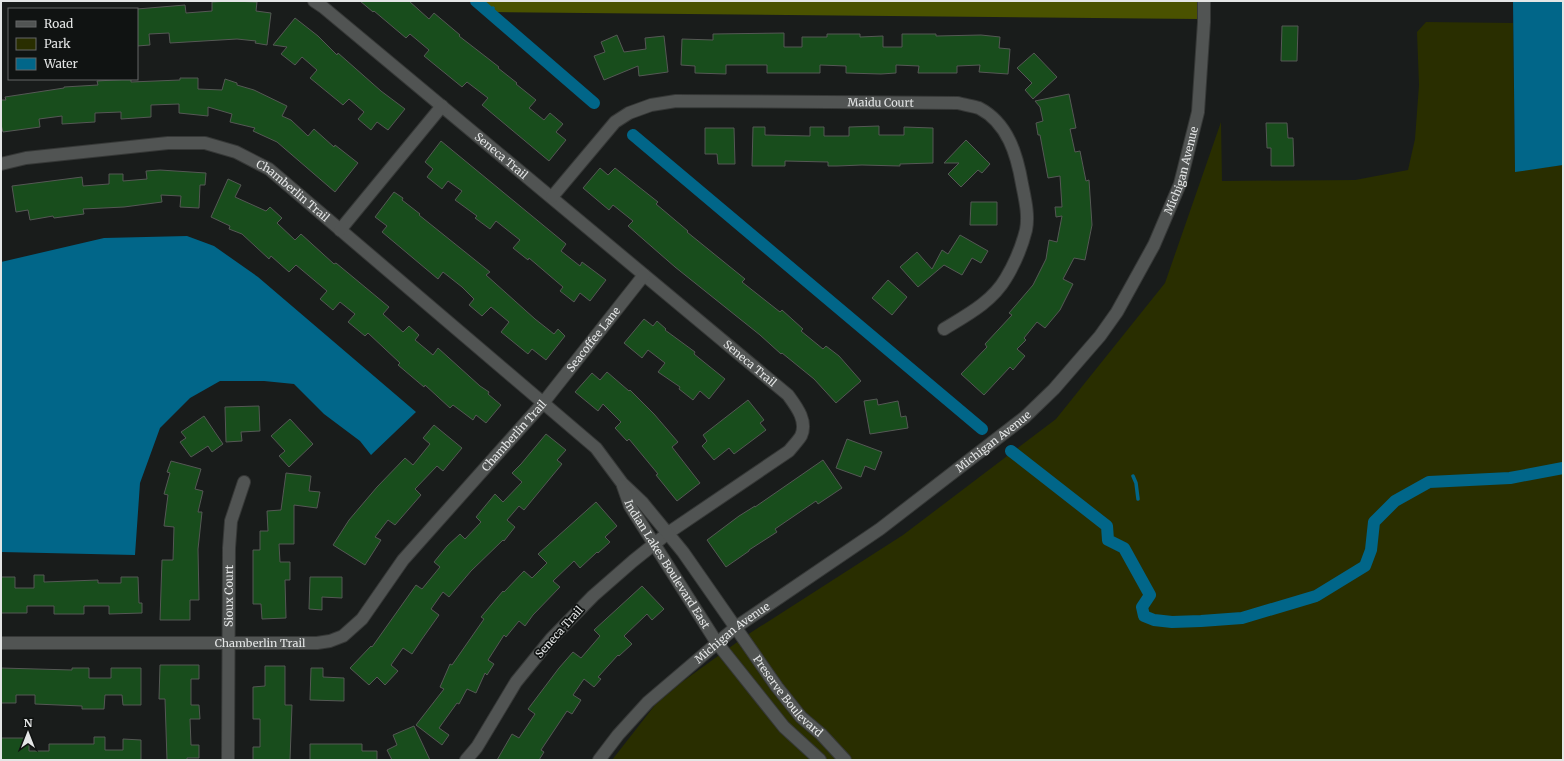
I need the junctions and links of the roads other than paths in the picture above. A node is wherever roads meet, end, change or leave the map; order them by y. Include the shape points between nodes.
1 (314, 1) edge
2 (1204, 1) edge
3 (442, 106) junction
4 (1, 164) edge
5 (552, 198) junction
6 (340, 230) junction
7 (644, 275) junction
8 (944, 330) dead end
9 (543, 403) junction
10 (244, 482) dead end
11 (622, 483) junction
12 (668, 533) junction
13 (654, 543) junction
14 (736, 627) junction
15 (1, 643) edge
16 (229, 643) junction
17 (717, 643) junction
18 (791, 705) junction
19 (776, 717) junction
20 (228, 760) edge
21 (466, 760) edge
22 (599, 760) edge
23 (820, 760) edge
24 (845, 760) edge

1 - 3 street, Seneca Trail
2 - 14 street, Michigan Avenue via 1198,112 1180,184 1154,244 1117,312 1100,336 1054,390 1025,417 880,529
3 - 5 street, Seneca Trail
3 - 6 street
4 - 6 street, Chamberlin Trail via 26,158 168,143 205,143 236,152 269,169
5 - 7 street, Seneca Trail
5 - 8 street, Maidu Court via 614,122 651,105 676,101 958,103 978,108 993,118 1005,132 1017,156 1027,205 1026,229 1006,279 987,302
6 - 9 street, Chamberlin Trail
7 - 9 street, Seacoffee Lane
7 - 12 street, Seneca Trail via 788,395 803,424 801,436 789,451
9 - 11 street, Indian Lakes Boulevard East via 596,448
9 - 16 street, Chamberlin Trail via 403,560 362,619 343,636 317,643
10 - 16 street, Sioux Court via 231,521
11 - 12 street, Indian Lakes Boulevard East
11 - 13 street, Indian Lakes Boulevard East via 630,506
12 - 13 street, Seneca Trail
12 - 14 street, Indian Lakes Boulevard East
13 - 17 street, Indian Lakes Boulevard East
13 - 21 street, Seneca Trail via 593,596 552,639 516,682 477,747
14 - 17 street, Michigan Avenue
14 - 18 street, Preserve Boulevard
15 - 16 street, Chamberlin Trail
16 - 20 street, Sioux Court
17 - 19 street, Preserve Boulevard
17 - 22 street, Michigan Avenue via 648,702
18 - 19 street
18 - 24 street, Preserve Boulevard
19 - 23 street, Preserve Boulevard

